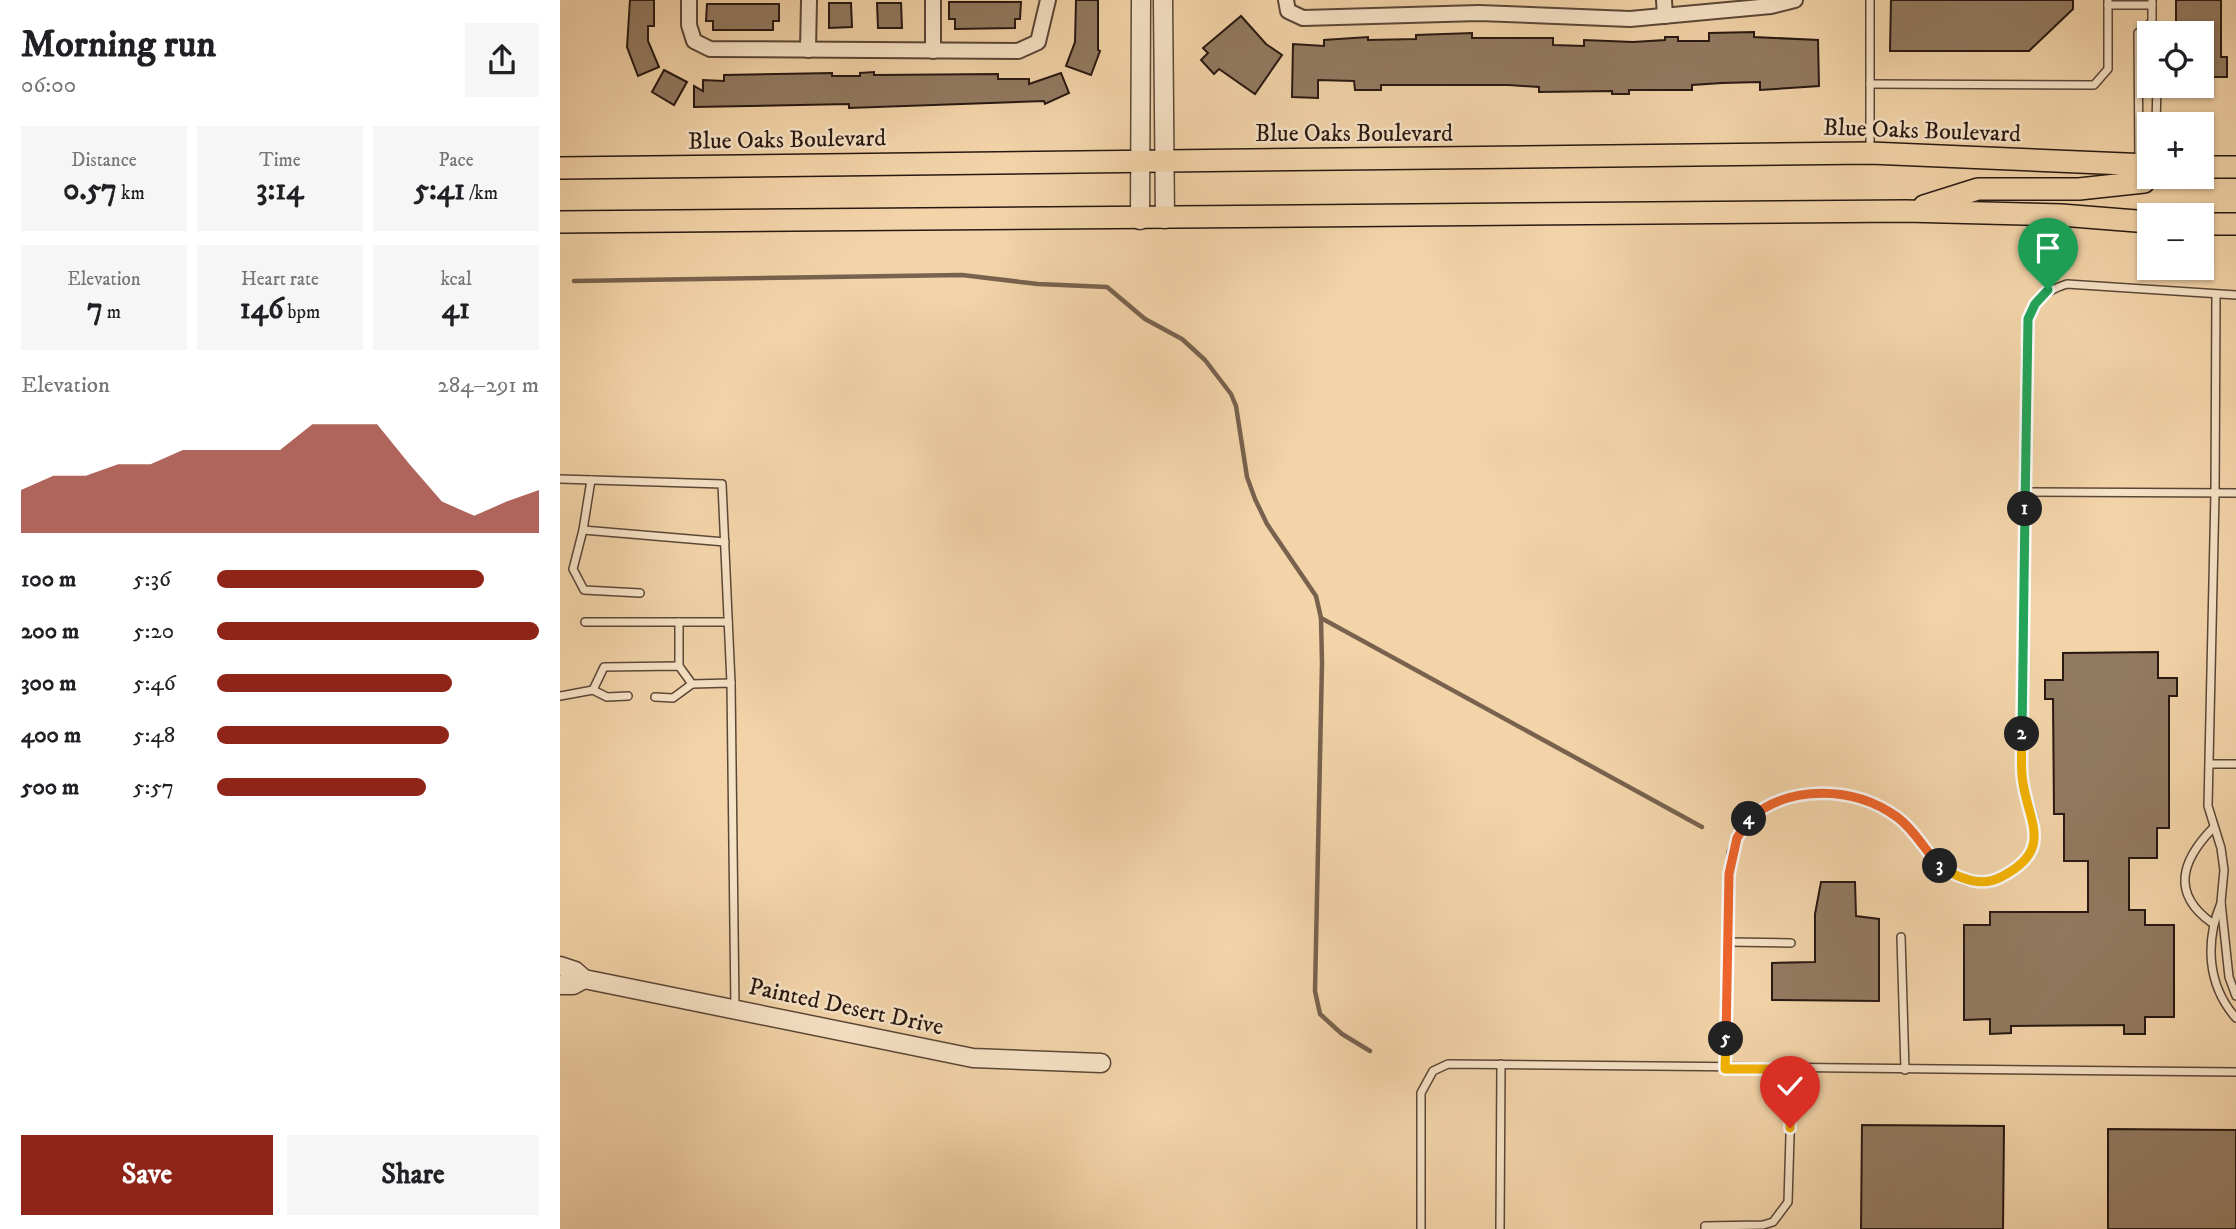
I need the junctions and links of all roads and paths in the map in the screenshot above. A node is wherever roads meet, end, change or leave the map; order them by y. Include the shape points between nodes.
1 (689, 0) edge
2 (809, 0) edge
3 (933, 0) edge
4 (1048, 0) edge
5 (1141, 0) edge
6 (1163, 0) edge
7 (1286, 0) edge
8 (1664, 0) edge
9 (1795, 0) edge
10 (1870, 0) edge
11 (2152, 2) edge
12 (2108, 3) edge
13 (1665, 16) junction
14 (2152, 21) edge
15 (808, 50) junction
16 (933, 51) junction
17 (1870, 84) junction
18 (1870, 153) junction
19 (1165, 162) junction
20 (1140, 163) junction
21 (2214, 167) edge
22 (2236, 167) edge
23 (560, 168) edge
24 (2137, 168) edge
25 (2137, 183) edge
26 (1906, 211) junction
27 (1165, 219) junction
28 (1140, 220) junction
29 (2137, 221) edge
30 (560, 222) edge
31 (2214, 224) edge
32 (2236, 224) edge
33 (2216, 295) junction
34 (2236, 295) edge
35 (560, 479) edge
36 (591, 480) junction
37 (2025, 492) junction
38 (2215, 493) junction
39 (2236, 493) edge
40 (583, 530) junction
41 (725, 542) junction
42 (640, 593) dead end
43 (585, 622) dead end
44 (679, 622) junction
45 (729, 622) junction
46 (679, 666) junction
47 (731, 683) junction
48 (692, 684) junction
49 (593, 690) junction
50 (560, 696) edge
51 (628, 696) dead end
52 (654, 697) dead end
53 (2210, 764) junction
54 (2236, 765) edge
55 (2213, 828) junction
56 (2221, 902) junction
57 (2213, 923) junction
58 (1900, 937) dead end
59 (1728, 942) junction
60 (1791, 943) dead end
61 (560, 966) edge
62 (584, 979) junction
63 (560, 985) edge
64 (2236, 996) edge
65 (734, 1010) junction
66 (2236, 1018) edge
67 (1101, 1063) dead end
68 (1501, 1064) junction
69 (1725, 1069) junction
70 (1792, 1069) junction
71 (1905, 1070) junction
72 (2236, 1072) edge
73 (1421, 1229) edge
74 (1500, 1229) edge
75 (1705, 1229) edge

1 - 15 street via 694,41 710,49
2 - 15 street
3 - 16 street
4 - 16 street via 1038,42 1018,51
5 - 20 street
6 - 19 street
7 - 13 street via 1288,10 1303,18 1418,13 1590,19
8 - 13 street
9 - 13 street
10 - 17 lane
11 - 12 lane
11 - 14 lane
12 - 17 lane via 2108,69 2094,85
15 - 16 street
17 - 18 lane
18 - 19 main road, Blue Oaks Boulevard
18 - 24 main road, Blue Oaks Boulevard
19 - 20 main road, Blue Oaks Boulevard
19 - 27 street
20 - 23 main road, Blue Oaks Boulevard
20 - 28 street
21 - 22 main road
25 - 26 main road via 2078,189 1978,190
26 - 27 main road
26 - 29 main road
27 - 28 main road
28 - 30 main road
31 - 32 main road
33 - 34 lane
33 - 37 lane via 2107,285 2067,284 2048,290 2028,319
33 - 38 lane
35 - 36 lane
36 - 40 lane
36 - 41 lane via 722,484
37 - 38 lane
37 - 59 lane via 2022,760 2023,784 2034,821 2027,856 2013,871 1994,880 1971,881 1938,865 1898,818 1876,805 1830,794 1783,799 1760,809 1737,838 1729,874
38 - 39 lane
38 - 53 lane
40 - 41 lane
40 - 42 lane via 573,569 584,590
41 - 45 lane
43 - 44 lane
44 - 45 lane
44 - 46 lane
45 - 47 lane
46 - 48 lane
46 - 49 lane via 604,667
47 - 48 lane
47 - 65 lane
48 - 52 lane via 673,698
49 - 50 lane
49 - 51 lane via 607,697
53 - 54 lane
53 - 55 lane via 2208,806
55 - 56 lane via 2224,870
55 - 57 lane via 2188,857 2185,871 2192,904
56 - 57 lane
56 - 64 lane via 2229,977
57 - 66 lane via 2209,945 2215,982
58 - 71 lane
59 - 60 lane
59 - 69 lane
61 - 62 street, Painted Desert Drive
62 - 63 street, Painted Desert Drive
62 - 65 street, Painted Desert Drive
65 - 67 street, Painted Desert Drive via 972,1058
68 - 69 lane
68 - 73 lane via 1448,1064 1428,1078 1421,1093
68 - 74 lane
69 - 70 lane
70 - 71 lane
70 - 75 lane via 1788,1202 1773,1222
71 - 72 lane

